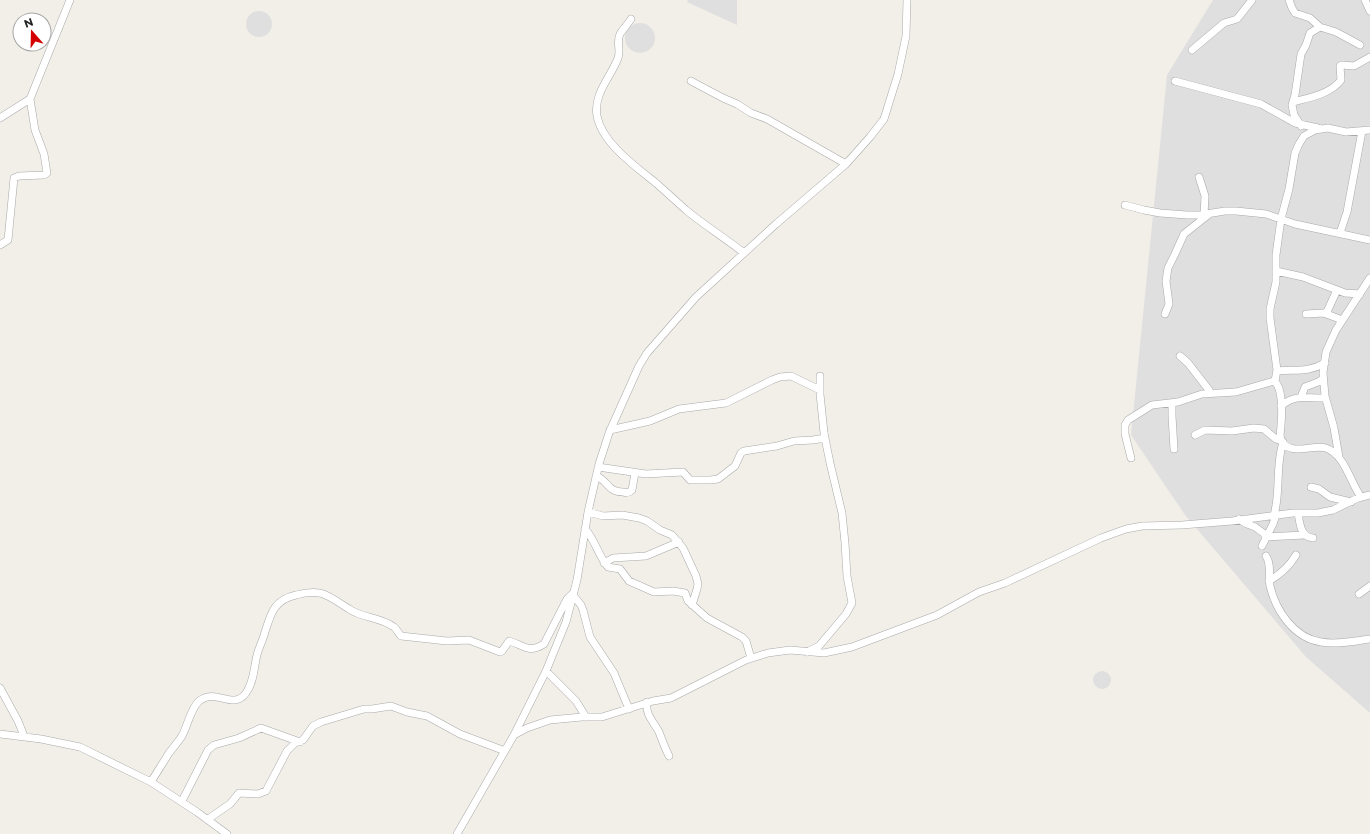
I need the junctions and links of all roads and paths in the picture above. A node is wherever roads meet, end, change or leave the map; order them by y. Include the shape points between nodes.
1 (70, 0) edge
2 (907, 0) edge
3 (1252, 0) edge
4 (1289, 0) edge
5 (1365, 0) edge
6 (1370, 11) edge
7 (631, 19) dead end
8 (1320, 27) junction
9 (1360, 45) dead end
10 (1192, 50) dead end
11 (1370, 57) edge
12 (691, 80) dead end
13 (1175, 81) dead end
14 (30, 99) junction
15 (1293, 102) junction
16 (0, 118) edge
17 (1300, 125) junction
18 (1321, 129) junction
19 (1366, 131) edge
20 (1304, 136) junction
21 (846, 164) junction
22 (1199, 177) dead end
23 (1125, 205) dead end
24 (1206, 214) junction
25 (1281, 218) junction
26 (1340, 233) junction
27 (1370, 240) edge
28 (0, 245) edge
29 (744, 253) junction
30 (1276, 271) junction
31 (1370, 278) edge
32 (1337, 290) junction
33 (1360, 294) junction
34 (1165, 314) dead end
35 (1306, 314) dead end
36 (1326, 314) junction
37 (1342, 320) junction
38 (1180, 356) dead end
39 (1324, 363) junction
40 (1277, 371) junction
41 (820, 376) dead end
42 (1323, 379) junction
43 (1276, 382) junction
44 (820, 390) junction
45 (1209, 390) junction
46 (1216, 394) junction
47 (1196, 396) junction
48 (1302, 397) junction
49 (1326, 398) junction
50 (1172, 403) junction
51 (1281, 406) junction
52 (610, 430) junction
53 (1195, 435) dead end
54 (825, 438) junction
55 (1282, 441) junction
56 (1174, 449) dead end
57 (1339, 457) junction
58 (1132, 458) dead end
59 (598, 467) junction
60 (635, 473) junction
61 (596, 476) junction
62 (1311, 487) dead end
63 (1370, 495) edge
64 (1361, 497) junction
65 (1351, 502) junction
66 (588, 512) junction
67 (1298, 513) junction
68 (1275, 515) junction
69 (1239, 520) junction
70 (585, 529) junction
71 (1304, 535) junction
72 (1266, 536) junction
73 (1313, 538) dead end
74 (679, 542) junction
75 (1262, 546) dead end
76 (1266, 556) dead end
77 (1296, 556) dead end
78 (604, 563) junction
79 (1269, 581) junction
80 (1370, 586) edge
81 (572, 594) junction
82 (1359, 594) dead end
83 (692, 605) junction
84 (1370, 639) edge
85 (806, 652) junction
86 (751, 658) junction
87 (546, 671) junction
88 (0, 688) edge
89 (647, 702) junction
90 (629, 709) junction
91 (586, 717) junction
92 (0, 734) edge
93 (514, 735) junction
94 (24, 736) junction
95 (300, 742) junction
96 (504, 751) junction
97 (670, 756) dead end
98 (151, 782) junction
99 (182, 801) junction
100 (208, 819) junction
101 (227, 834) edge
102 (457, 834) edge

1 - 14 street
2 - 21 street via 906,36 898,74 884,118
3 - 10 street via 1237,19 1218,27
4 - 8 street via 1295,13 1310,18
5 - 6 street
7 - 29 street via 620,34 618,59 598,96 596,106 600,127 641,172 686,210
8 - 9 street via 1336,32
8 - 15 street via 1310,33 1301,54
11 - 15 street via 1354,66 1340,66 1341,80 1334,86
12 - 21 street via 751,113 768,119
13 - 17 street via 1261,104
14 - 16 street
14 - 28 street via 35,130 44,154 47,173 14,178 8,240
15 - 17 street via 1294,115
17 - 18 street
17 - 20 street
18 - 19 street
18 - 20 street
19 - 26 street
20 - 25 street via 1295,153
21 - 29 street
22 - 24 street via 1205,196
23 - 24 street via 1160,213
24 - 25 street via 1247,212
24 - 34 street via 1184,234 1168,268 1166,281 1169,304
25 - 26 street via 1295,224
25 - 30 street
26 - 27 street
29 - 52 street via 696,297 647,353
30 - 32 street via 1303,277
30 - 40 street via 1270,318
31 - 33 street
32 - 33 street
32 - 36 street
33 - 37 street
35 - 36 street
36 - 37 street
37 - 39 street via 1326,352
38 - 45 street
39 - 40 street via 1298,371
39 - 42 street
40 - 43 street
41 - 44 street
42 - 48 street via 1305,387
42 - 49 street
43 - 46 street
43 - 51 street
44 - 52 street via 787,376 772,380 726,403 679,409 650,421
44 - 54 street
45 - 46 street
45 - 47 street
46 - 47 street
47 - 50 street
48 - 49 street
48 - 51 street via 1292,399
49 - 57 street
50 - 56 street
50 - 58 street via 1152,405 1124,425
51 - 55 street
52 - 59 street
53 - 55 street via 1205,430 1232,431 1254,428 1264,429
54 - 60 street via 744,451 731,469 715,480 690,480 683,472
54 - 85 street via 840,502 852,603 819,646
55 - 57 street via 1294,449 1320,446 1335,452
55 - 68 street via 1278,462
57 - 64 street
59 - 60 street
59 - 61 street
60 - 61 street via 632,490 626,493 616,492
61 - 66 street
62 - 65 street via 1330,497
63 - 64 street
64 - 65 street
65 - 67 street via 1318,513
66 - 70 street
66 - 74 street via 603,516 622,515 639,518 672,535
67 - 68 street
67 - 71 street
68 - 69 street
68 - 72 street
69 - 72 street via 1255,527
69 - 85 street via 1126,529 979,592 938,615 907,628 834,652
70 - 78 street
70 - 81 street
71 - 72 street
71 - 73 street
72 - 75 street
74 - 78 street via 646,556 612,558
74 - 83 street via 698,584
76 - 79 street via 1270,567
77 - 79 street via 1281,574
78 - 83 street via 608,567 620,569 629,581 654,592 685,593
79 - 84 street via 1274,600 1283,616 1311,640 1331,643
80 - 82 street
81 - 87 street via 566,622
81 - 90 street via 581,605 590,637 614,673
81 - 98 street via 544,644 538,648 526,649 509,641 500,652 469,640 447,641 402,636 393,626 352,612 330,596 319,592 289,597 279,603 271,614 246,692 236,701 210,696 198,702 181,737
83 - 86 street via 707,618 742,637 746,641
85 - 86 street via 779,651
86 - 89 street via 677,696
87 - 91 street via 576,701
87 - 93 street
88 - 94 street
89 - 90 street
89 - 97 street via 649,717
90 - 91 street via 602,717
91 - 93 street via 550,720
92 - 94 street
93 - 96 street
94 - 98 street via 80,747
95 - 96 street via 313,726 321,722 357,710 388,705 427,716 460,734
95 - 99 street via 261,728 214,745 208,750
95 - 100 street via 295,743 287,751 266,791 258,794 239,793
96 - 102 street
98 - 99 street
99 - 100 street
100 - 101 street

